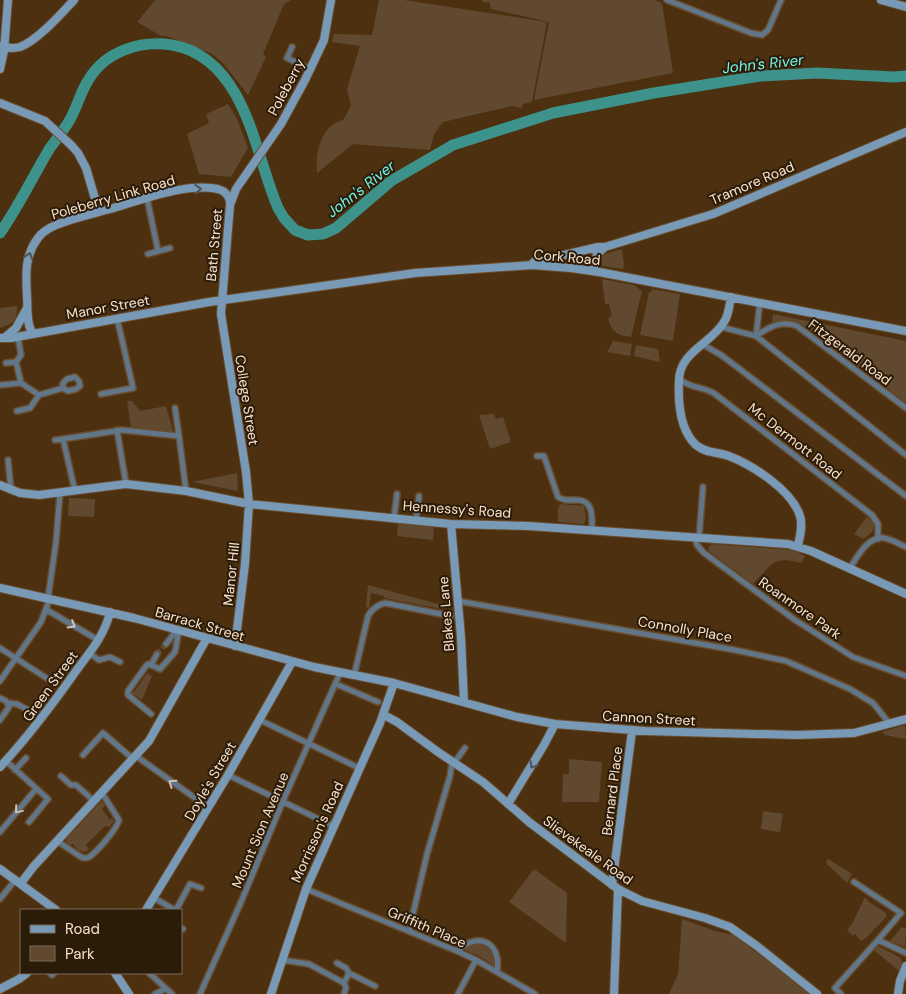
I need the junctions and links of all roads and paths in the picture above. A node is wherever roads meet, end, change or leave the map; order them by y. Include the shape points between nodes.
1 (8, 0) edge
2 (74, 0) edge
3 (331, 0) edge
4 (667, 0) edge
5 (882, 0) edge
6 (781, 1) edge
7 (906, 7) edge
8 (2, 47) edge
9 (292, 47) dead end
10 (0, 69) edge
11 (310, 69) junction
12 (0, 103) edge
13 (906, 132) edge
14 (243, 177) junction
15 (218, 189) junction
16 (234, 192) joint
17 (147, 198) junction
18 (230, 203) junction
19 (99, 212) junction
20 (605, 247) junction
21 (170, 248) dead end
22 (158, 251) junction
23 (581, 251) junction
24 (148, 254) dead end
25 (523, 265) junction
26 (580, 269) junction
27 (593, 271) junction
28 (731, 297) junction
29 (221, 300) junction
30 (760, 302) junction
31 (28, 304) junction
32 (118, 318) junction
33 (721, 327) junction
34 (906, 332) edge
35 (33, 333) junction
36 (756, 336) junction
37 (18, 337) junction
38 (2, 338) edge
39 (702, 344) junction
40 (16, 362) junction
41 (6, 363) dead end
42 (678, 379) junction
43 (21, 383) junction
44 (0, 385) edge
45 (63, 388) dead end
46 (101, 394) dead end
47 (39, 395) junction
48 (175, 408) dead end
49 (906, 408) edge
50 (17, 411) dead end
51 (117, 430) junction
52 (179, 436) junction
53 (63, 439) junction
54 (55, 440) dead end
55 (906, 455) edge
56 (537, 456) dead end
57 (8, 460) dead end
58 (126, 484) junction
59 (0, 486) edge
60 (702, 487) dead end
61 (11, 490) junction
62 (74, 491) junction
63 (186, 491) junction
64 (60, 493) junction
65 (397, 494) dead end
66 (419, 496) dead end
67 (906, 496) edge
68 (249, 504) junction
69 (394, 518) junction
70 (416, 520) junction
71 (451, 524) junction
72 (592, 531) junction
73 (697, 538) junction
74 (878, 539) junction
75 (798, 546) junction
76 (906, 547) edge
77 (850, 568) junction
78 (0, 588) edge
79 (906, 594) edge
80 (49, 598) junction
81 (458, 601) junction
82 (47, 610) junction
83 (110, 612) junction
84 (450, 616) dead end
85 (177, 630) junction
86 (207, 638) junction
87 (98, 640) junction
88 (166, 644) tunnel mouth
89 (235, 646) junction
90 (0, 648) edge
91 (89, 653) junction
92 (156, 654) tunnel mouth
93 (16, 658) junction
94 (120, 662) dead end
95 (292, 662) junction
96 (151, 665) junction
97 (340, 673) junction
98 (354, 676) junction
99 (906, 676) edge
100 (48, 679) dead end
101 (0, 681) edge
102 (394, 683) junction
103 (336, 684) junction
104 (0, 698) edge
105 (378, 702) dead end
106 (464, 702) junction
107 (8, 703) junction
108 (151, 714) dead end
109 (384, 715) junction
110 (43, 718) junction
111 (906, 719) edge
112 (0, 720) edge
113 (260, 720) junction
114 (555, 724) junction
115 (890, 724) junction
116 (632, 731) junction
117 (309, 744) junction
118 (465, 748) dead end
119 (83, 755) dead end
120 (26, 758) dead end
121 (135, 758) junction
122 (453, 762) junction
123 (3, 764) edge
124 (359, 768) junction
125 (15, 770) junction
126 (228, 775) junction
127 (61, 776) dead end
128 (36, 789) junction
129 (102, 793) junction
130 (94, 801) junction
131 (283, 801) junction
132 (508, 804) junction
133 (209, 808) junction
134 (29, 822) dead end
135 (333, 826) junction
136 (0, 832) edge
137 (57, 841) junction
138 (0, 868) edge
139 (18, 881) junction
140 (854, 882) dead end
141 (615, 887) junction
142 (201, 888) dead end
143 (306, 889) junction
144 (154, 898) junction
145 (0, 899) edge
146 (55, 909) edge
147 (147, 909) edge
148 (173, 909) edge
149 (176, 909) edge
150 (904, 914) edge
151 (409, 931) junction
152 (878, 940) junction
153 (457, 951) junction
154 (905, 954) edge
155 (282, 960) junction
156 (476, 960) junction
157 (337, 963) dead end
158 (906, 966) edge
159 (497, 972) junction
160 (349, 973) junction
161 (26, 974) edge
162 (117, 974) edge
163 (150, 974) edge
164 (344, 983) junction
165 (375, 986) dead end
166 (0, 989) edge
167 (165, 989) junction
168 (901, 991) edge
169 (129, 994) edge
170 (155, 994) edge
171 (172, 994) edge
172 (200, 994) edge
173 (271, 994) edge
174 (344, 994) edge
175 (458, 994) edge
176 (535, 994) edge
177 (614, 994) edge
178 (817, 994) edge
179 (841, 994) edge

1 - 8 street
2 - 8 street via 54,22 27,43 14,48
3 - 11 street, Poleberry via 324,40
4 - 6 street via 751,33 762,34 768,30
5 - 7 street
8 - 10 street
9 - 11 street via 287,58
11 - 14 street, Poleberry via 290,108
12 - 19 street via 41,120 76,151 83,162
13 - 20 street, Tramore Road via 713,214
14 - 15 street, Poleberry via 234,185
14 - 16 street, Poleberry
17 -> 15 street, Poleberry Link Road via 189,189
15 - 18 street via 226,193
16 - 18 street, Bath Street
17 - 19 street, Poleberry Link Road
17 - 22 street
18 - 29 street, Bath Street
31 -> 19 street, Poleberry Link Road via 26,264 37,239 57,225
20 - 23 street, Tramore Road
20 - 27 street via 597,254
21 - 22 street
22 - 24 street
23 - 25 street, Tramore Road
23 - 26 street via 578,258
25 - 26 street, Cork Road
25 - 29 street, Cork Road via 415,273
26 - 27 street, Cork Road
27 - 28 street, Cork Road
28 - 30 street, Cork Road
28 - 33 street
29 - 32 street, Manor Street
29 - 68 street, College Street
30 - 34 street, Cork Road
30 - 36 street
31 - 35 street, Poleberry Link Road
31 - 38 street via 16,328
32 - 35 street, Manor Street
32 - 46 street via 133,388
33 - 36 street
33 - 39 street
35 - 37 street, Manor Street
36 - 49 street, Fitzgerald Road via 778,324 797,326
36 - 55 street
37 - 38 street, Manor Street
37 - 40 street via 21,356
39 - 42 street via 684,362
39 - 67 street via 737,366
40 - 41 street
40 - 43 street
42 - 74 street, Mc Dermott Road via 715,394 872,515 878,524
42 - 75 street via 681,414 693,441 703,450 749,465 780,488 800,515
43 - 44 street
43 - 47 street
45 - 47 street
47 - 50 street via 30,408
48 - 52 street
51 - 52 street
51 - 53 street
51 - 58 street
52 - 63 street
53 - 54 street
53 - 62 street
56 - 72 street via 544,456 556,494 561,499 586,502 591,511
57 - 61 street
58 - 62 street, Hennessy's Road
58 - 63 street, Hennessy's Road
59 - 61 street, Hennessy's Road
60 - 73 street
61 - 64 street, Hennessy's Road via 39,495
62 - 64 street, Hennessy's Road
63 - 68 street, Hennessy's Road
64 - 80 street
65 - 69 street
66 - 70 street
68 - 69 street, Hennessy's Road
68 - 89 street, Manor Hill
69 - 70 street, Hennessy's Road
70 - 71 street, Hennessy's Road
71 - 72 street, Hennessy's Road
71 - 81 street, Blakes Lane
72 - 73 street, Hennessy's Road
73 - 75 street, Hennessy's Road
73 - 99 street, Roanmore Park via 697,545 704,553 795,620 853,657
74 - 76 street via 885,538
74 - 77 street via 867,546
75 - 77 street, Hennessy's Road
77 - 79 street, Hennessy's Road
78 - 80 street, Barrack Street
80 - 82 street
80 - 83 street, Barrack Street
81 - 106 street, Blakes Lane
81 - 115 street, Connolly Place via 779,659 859,694 876,706
82 -> 87 street
82 - 93 street
83 - 85 street, Barrack Street
83 - 87 street, Green Street
84 - 98 street via 379,604 368,616
85 - 86 street, Barrack Street
85 - 88 street
85 - 96 street via 175,652 160,669
86 - 89 street, Barrack Street
86 - 121 street via 151,738
87 - 91 street, Green Street
89 - 95 street, Barrack Street
90 - 93 street
91 - 94 street via 99,660 110,658
91 - 110 street, Green Street
92 - 96 street
93 - 100 street
93 - 101 street
95 - 97 street, Barrack Street
95 - 113 street, Doyle's Street
96 - 108 street via 146,666 128,692
97 - 98 street, Barrack Street
97 - 103 street, Mount Sion Avenue
98 - 102 street, Barrack Street
102 - 106 street, Cannon Street
102 - 109 street, Morrisson's Road
103 - 105 street
103 - 117 street, Mount Sion Avenue
104 - 107 street
106 - 114 street, Cannon Street
107 - 110 street via 17,704
107 - 112 street via 8,710
109 - 122 street, Slievekeale Road
109 - 124 street, Morrisson's Road
110 - 123 street, Green Street
111 - 115 street, Cannon Street
113 - 117 street
113 - 126 street, Doyle's Street
114 - 116 street, Cannon Street
114 -> 132 street
115 - 116 street, Cannon Street via 854,733 826,735
116 - 141 street, Bernard Place
117 - 124 street
117 - 131 street, Mount Sion Avenue
118 - 122 street
119 - 121 street via 103,733
120 - 125 street
121 - 129 street
133 -> 121 street
122 - 132 street, Slievekeale Road
122 - 151 street
123 - 125 street
124 - 135 street, Morrisson's Road
125 - 128 street
126 - 131 street
126 - 133 street, Doyle's Street
127 - 130 street
128 - 134 street via 48,799
128 -> 136 street
129 - 130 street
129 - 137 street via 119,820 118,826 104,842 86,858
130 - 137 street
131 - 135 street
131 - 172 street, Mount Sion Avenue
132 - 141 street, Slievekeale Road
133 - 144 street, Doyle's Street
135 - 143 street, Morrisson's Road
137 - 139 street
138 - 139 street
139 - 145 street
139 - 146 street
140 - 150 street
141 - 177 street, Bernard Place
141 - 178 street, Slievekeale Road via 642,901 730,927
142 - 149 street via 190,884
143 - 151 street, Griffith Place
143 - 155 street, Morrisson's Road
144 - 147 street, Doyle's Street
144 - 148 street
150 - 152 street
151 - 153 street, Griffith Place
152 - 154 street
152 - 179 street via 835,988
153 - 156 street, Griffith Place
153 - 159 street via 471,941 486,943 497,956
155 - 164 street via 309,964
155 - 173 street, Morrisson's Road
156 - 159 street, Griffith Place
156 - 175 street
157 - 160 street
158 - 168 street
159 - 176 street, Griffith Place
160 - 164 street
160 - 165 street
161 - 166 street
162 - 169 street
163 - 167 street
164 - 174 street
167 - 170 street
167 - 171 street

